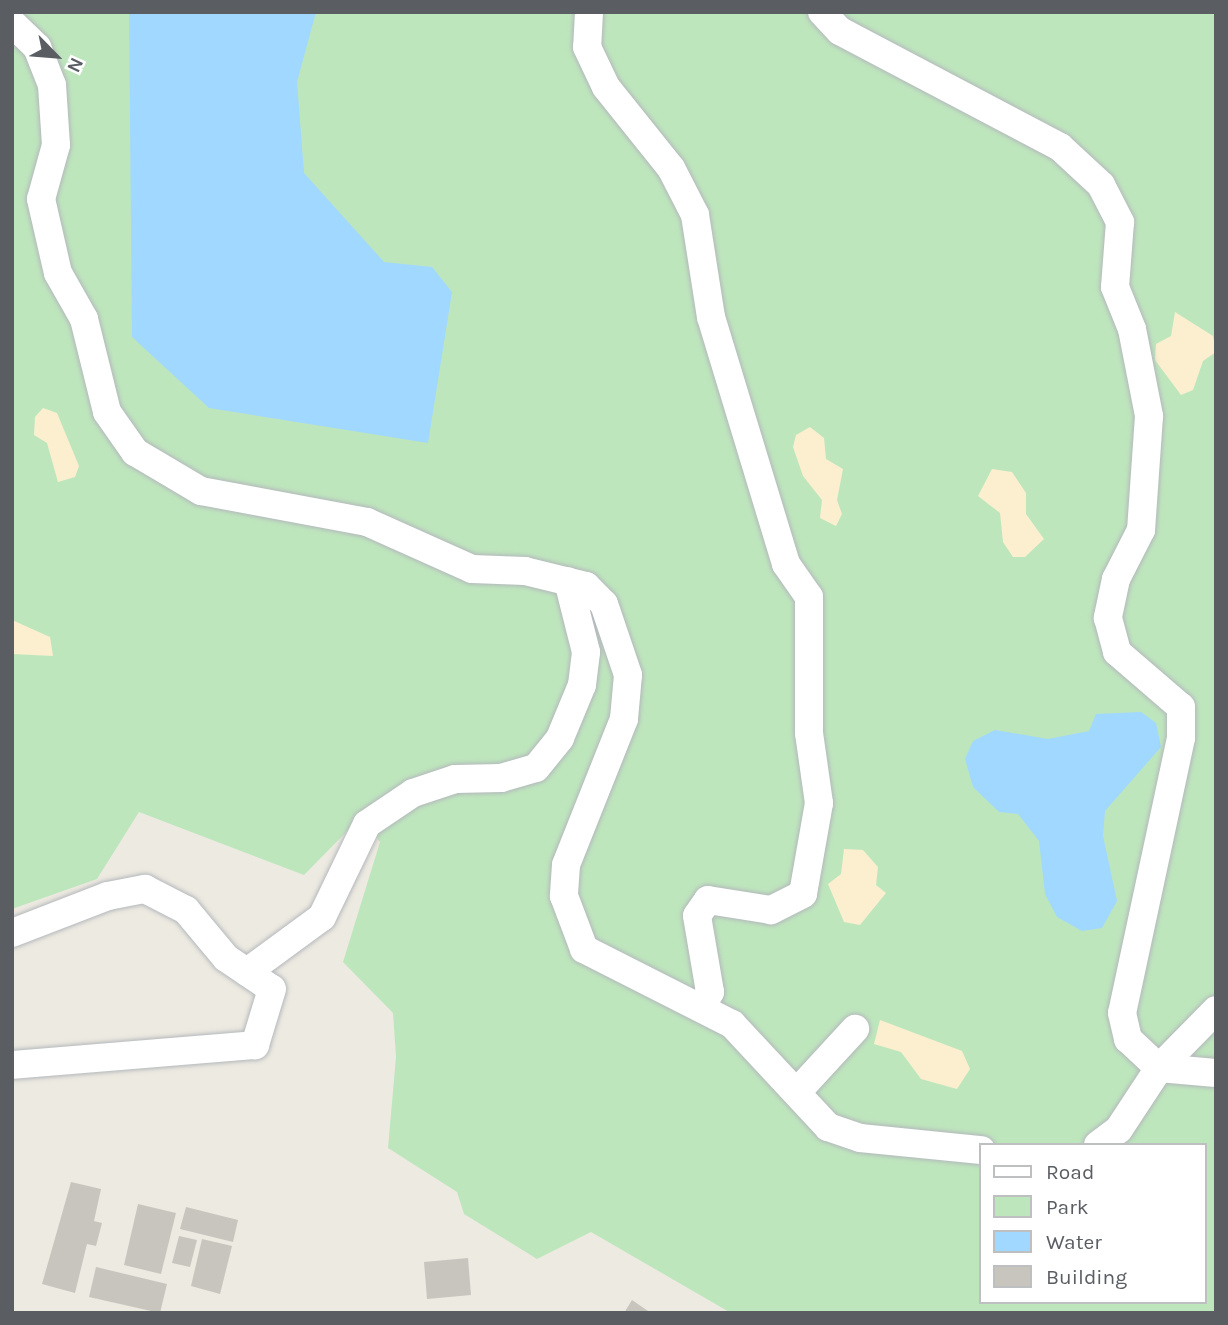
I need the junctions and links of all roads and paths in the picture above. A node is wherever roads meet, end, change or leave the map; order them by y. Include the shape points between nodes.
1 (589, 12) edge
2 (822, 12) edge
3 (12, 23) edge
4 (568, 581) junction
5 (12, 933) edge
6 (247, 972) junction
7 (701, 1009) junction
8 (1216, 1010) edge
9 (855, 1029) dead end
10 (12, 1065) edge
11 (1159, 1068) junction
12 (1216, 1073) edge
13 (797, 1092) junction
14 (1101, 1143) edge
15 (979, 1150) edge

1 - 7 street via 587,47 606,87 671,168 695,215 710,317 786,564 809,597 809,733 819,803 803,894 771,910 708,900 696,916 710,992
2 - 11 street via 841,31 1060,147 1101,185 1120,222 1115,287 1132,329 1149,416 1141,530 1116,579 1108,618 1117,652 1181,707 1181,738 1122,1013 1128,1039
3 - 4 street via 37,47 52,85 56,145 41,199 58,273 84,318 107,412 135,453 201,491 368,522 472,569
4 - 6 street via 586,652 582,685 560,738 536,768 501,778 455,779 413,793 367,824 321,917
4 - 7 street via 586,586 604,604 628,675 624,719 566,865 564,896 572,926 583,949 602,962
5 - 6 street via 108,896 145,889 186,910 226,958
6 - 10 street via 272,989 255,1045
7 - 13 street via 732,1024
8 - 11 street
9 - 13 street
11 - 12 street
11 - 14 street via 1119,1129
13 - 15 street via 828,1127 860,1138

